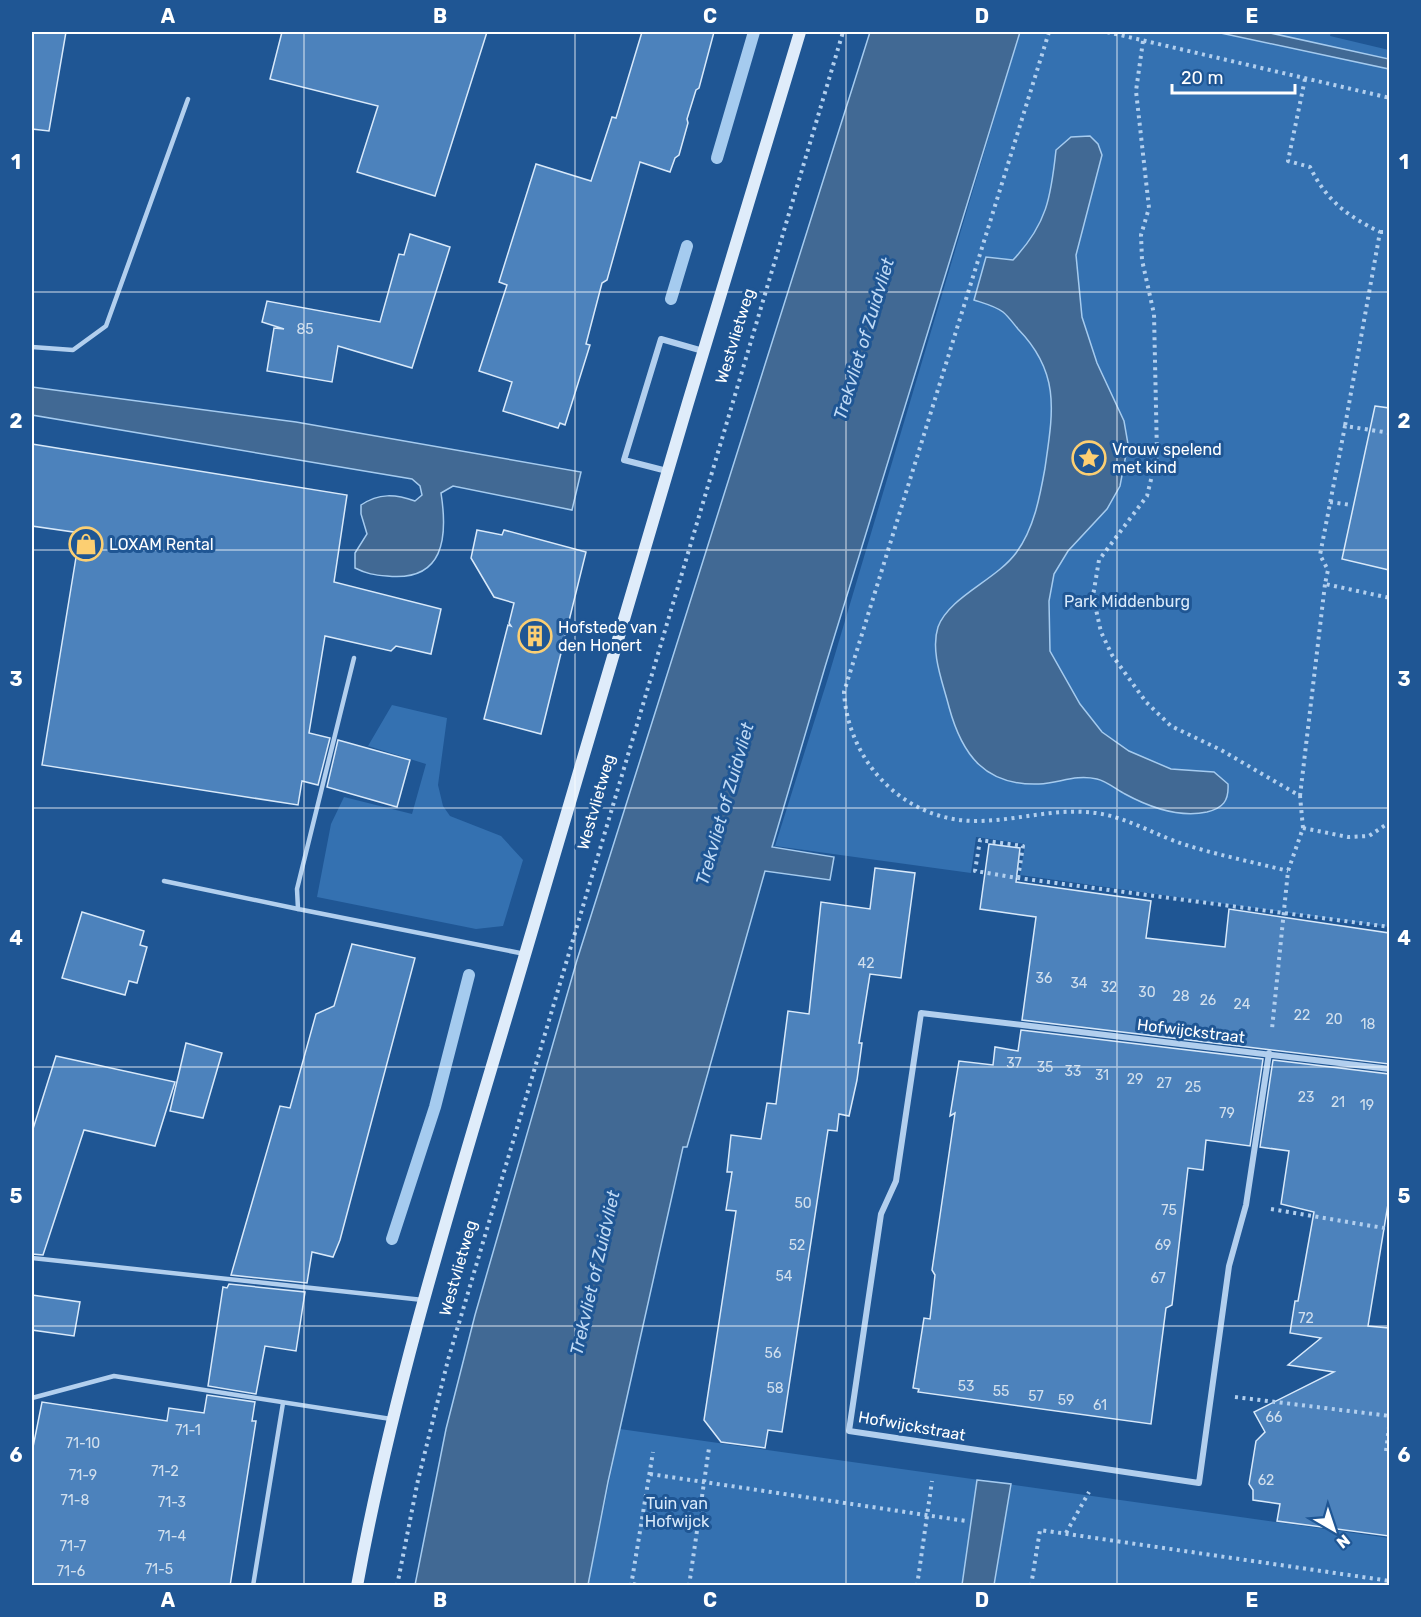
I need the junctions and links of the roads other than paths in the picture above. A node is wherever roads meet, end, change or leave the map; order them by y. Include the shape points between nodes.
1 (800, 32) edge
2 (188, 99) dead end
3 (32, 347) edge
4 (703, 351) junction
5 (667, 471) junction
6 (354, 658) dead end
7 (164, 881) dead end
8 (298, 909) junction
9 (525, 954) junction
10 (1269, 1053) junction
11 (1389, 1069) edge
12 (32, 1258) edge
13 (423, 1300) junction
14 (32, 1398) edge
15 (283, 1403) junction
16 (392, 1419) junction
17 (253, 1586) edge
18 (357, 1586) edge

1 - 4 street, Westvlietweg
2 - 3 lane via 106,326 74,350
4 - 5 street, Westvlietweg
4 - 5 street, Westvlietweg via 661,339 624,460
5 - 9 street, Westvlietweg
6 - 8 lane via 297,889
7 - 8 lane
8 - 9 lane
9 - 13 street, Westvlietweg
10 - 10 street, Hofwijckstraat via 921,1013 896,1181 881,1215 849,1431 1199,1483 1229,1266 1246,1205
10 - 11 street, Hofwijckstraat
12 - 13 lane, Westvlietweg
13 - 16 street, Westvlietweg
14 - 15 lane via 114,1376
15 - 16 lane
15 - 17 lane
16 - 18 street, Westvlietweg

